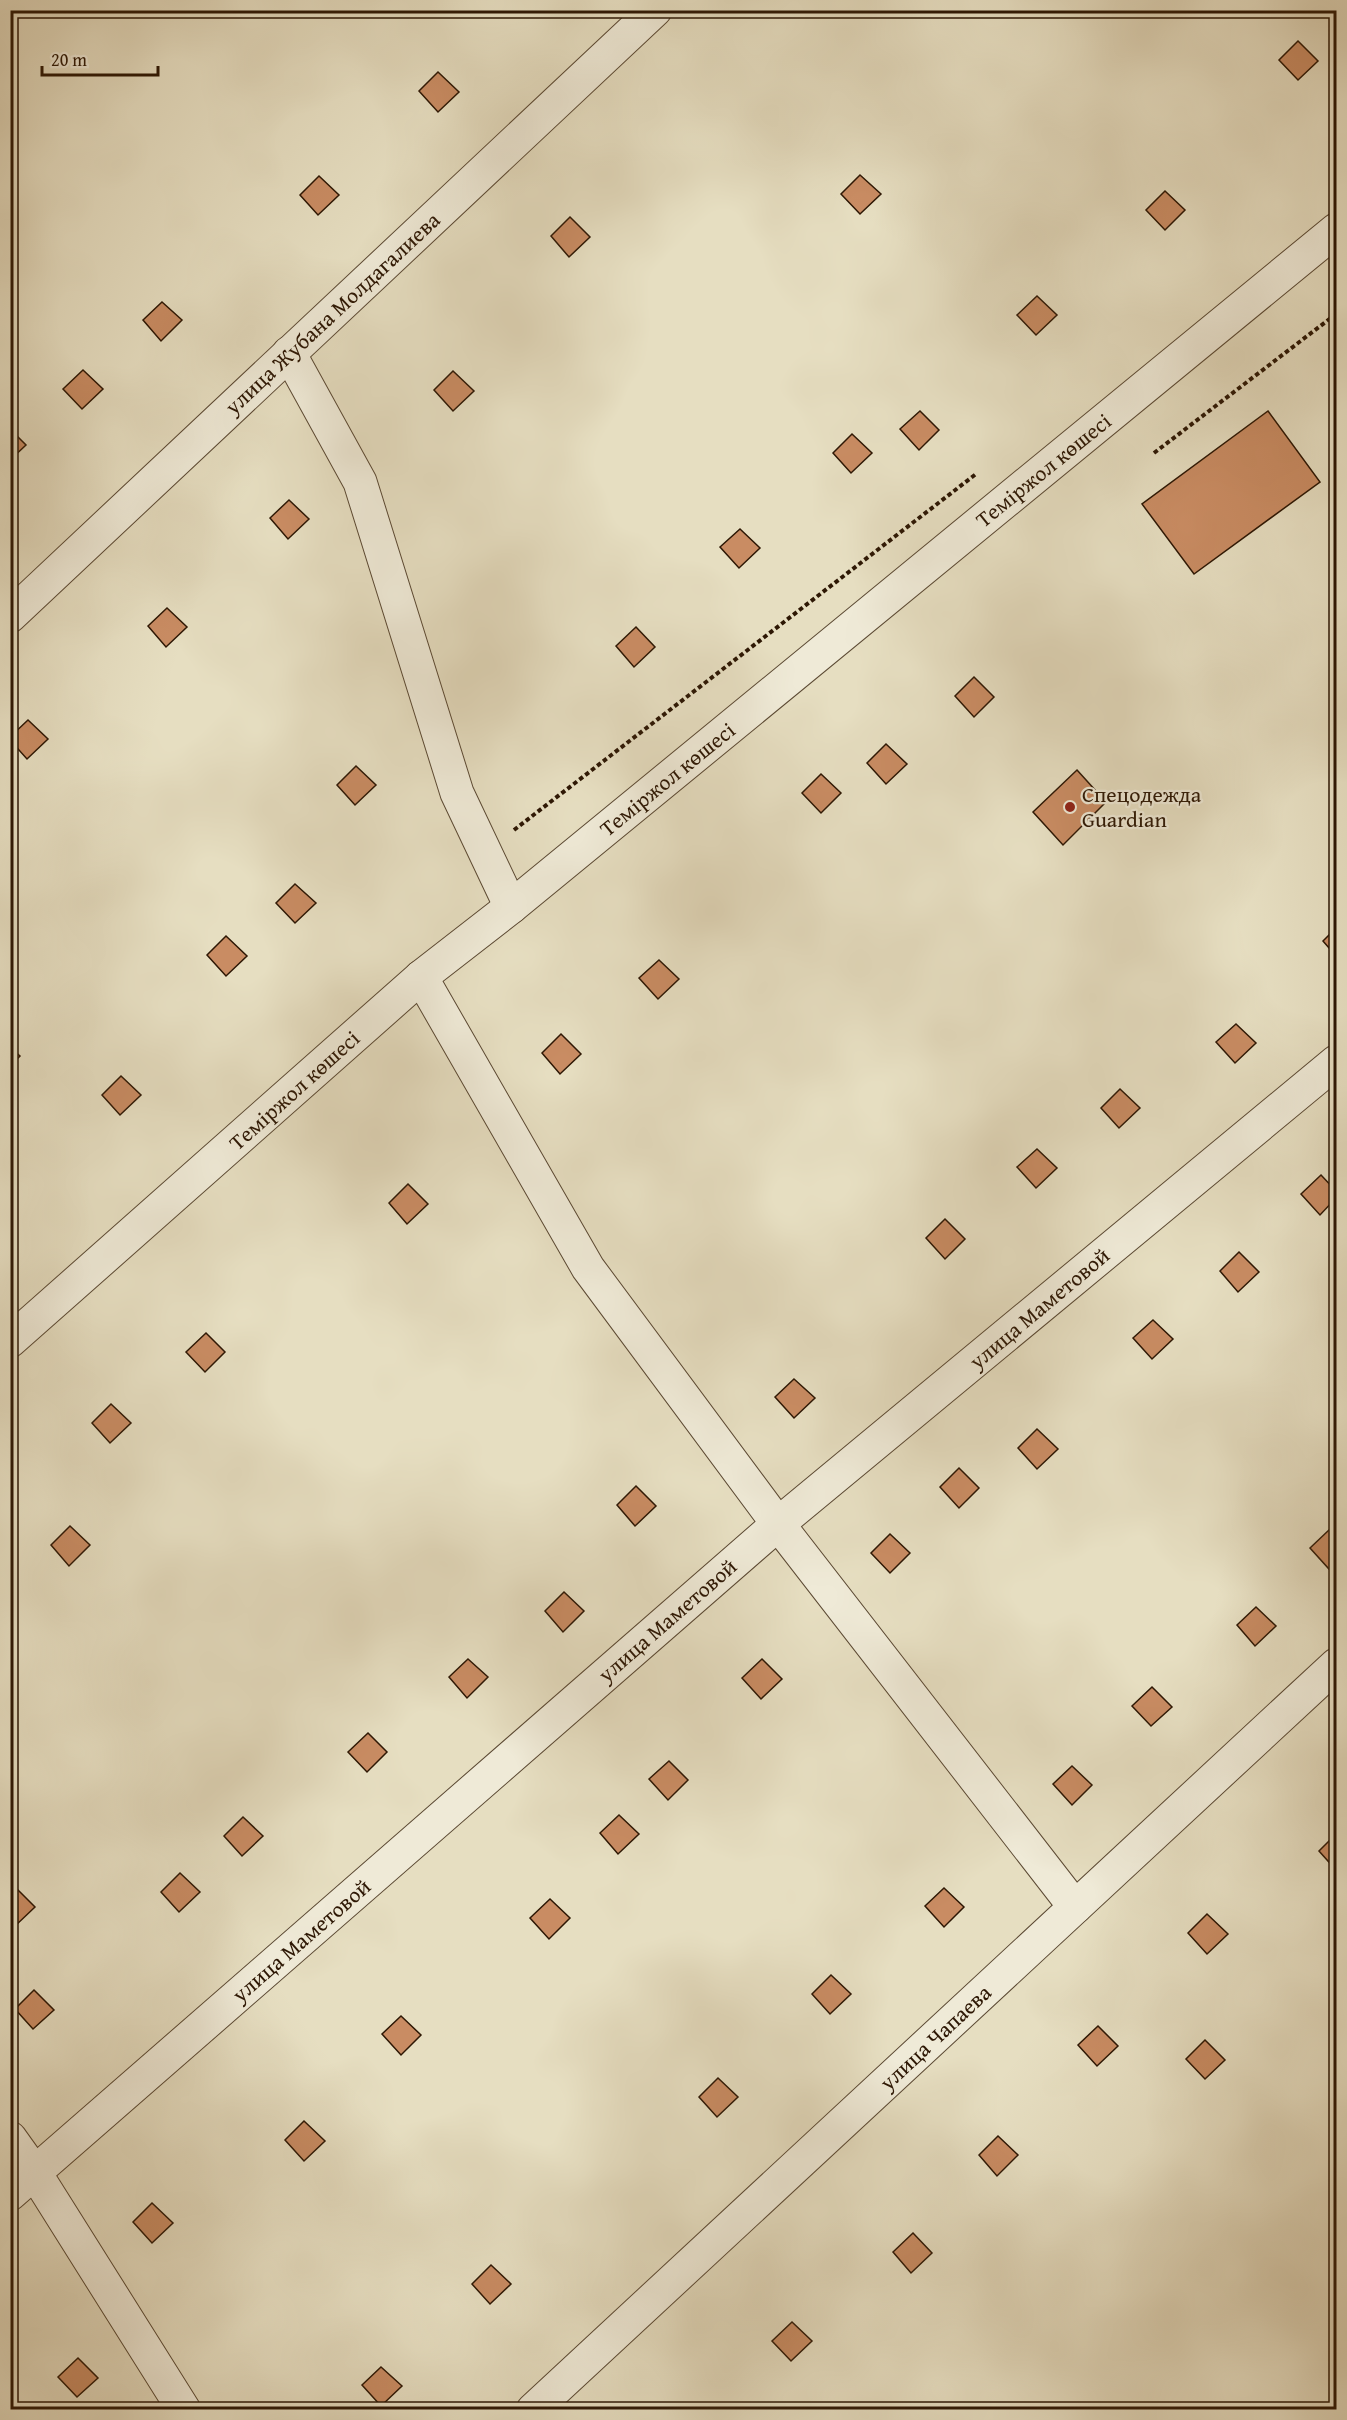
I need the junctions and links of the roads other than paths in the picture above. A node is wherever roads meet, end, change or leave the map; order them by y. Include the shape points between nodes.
1 (655, 10) edge
2 (1336, 230) edge
3 (289, 353) junction
4 (10, 616) edge
5 (511, 907) junction
6 (421, 977) junction
7 (1336, 1062) edge
8 (10, 1341) edge
9 (778, 1524) junction
10 (1336, 1665) edge
11 (1075, 1907) junction
12 (10, 2138) edge
13 (35, 2173) junction
14 (10, 2194) edge
15 (184, 2409) edge
16 (533, 2409) edge

1 - 3 street, улица Жубана Молдагалиева
2 - 5 street, Теміржол көшесі
3 - 4 street, улица Жубана Молдагалиева
3 - 5 street via 360,482 456,793
5 - 6 street, Теміржол көшесі
6 - 8 street, Теміржол көшесі
6 - 9 street via 588,1268
7 - 9 street, улица Маметовой
9 - 11 street
9 - 13 street, улица Маметовой
10 - 11 street, улица Чапаева
11 - 16 street, улица Чапаева
12 - 13 street
13 - 14 street, улица Маметовой
13 - 15 street

